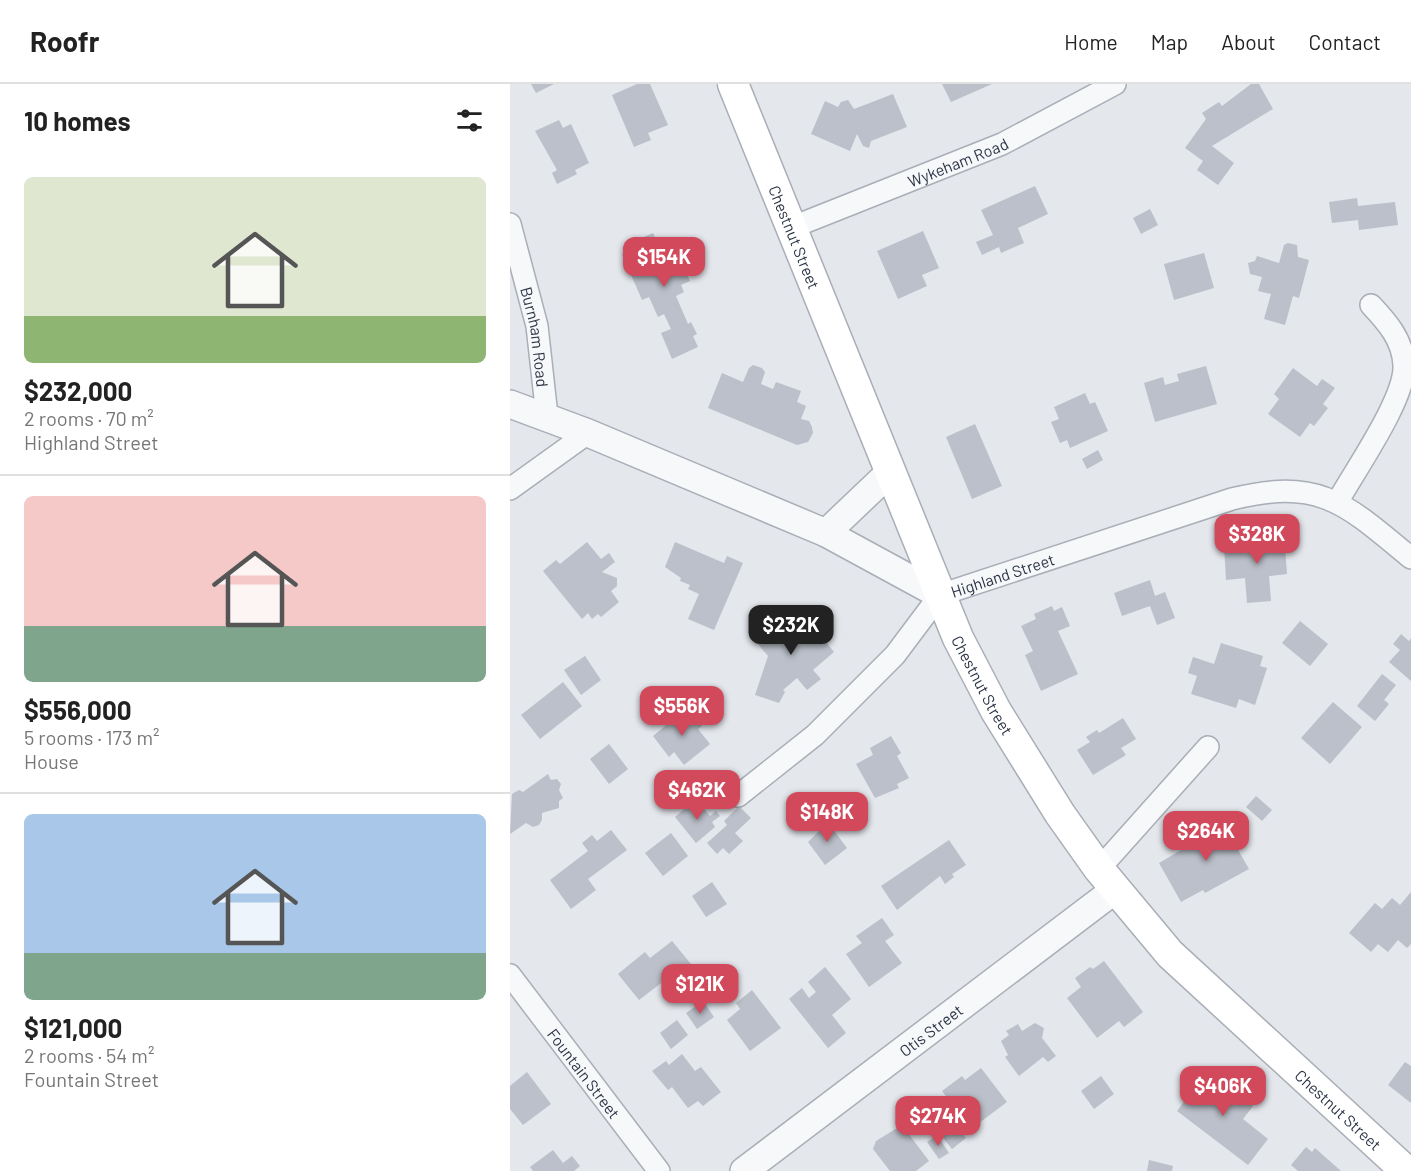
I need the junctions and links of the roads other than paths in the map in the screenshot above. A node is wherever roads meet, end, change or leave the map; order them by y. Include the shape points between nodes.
1 (733, 84) edge
2 (1115, 84) edge
3 (510, 224) edge
4 (793, 227) junction
5 (1371, 305) dead end
6 (510, 404) edge
7 (547, 416) junction
8 (588, 433) junction
9 (890, 471) junction
10 (510, 489) edge
11 (1338, 501) junction
12 (826, 533) junction
13 (1411, 558) edge
14 (940, 595) junction
15 (1208, 747) dead end
16 (738, 796) dead end
17 (1108, 879) junction
18 (510, 975) edge
19 (659, 1171) edge
20 (744, 1171) edge
21 (1406, 1171) edge

1 - 4 main road, Chestnut Street
2 - 4 street, Wykeham Road via 1002,144
3 - 7 street, Burnham Road via 537,326
4 - 9 main road, Chestnut Street
5 - 11 street via 1399,342 1404,365 1400,391
6 - 7 street, Highland Street
7 - 8 street, Highland Street
8 - 10 street
8 - 12 street, Highland Street
9 - 12 street
9 - 14 main road, Chestnut Street
11 - 13 street, Highland Street
11 - 14 street, Highland Street via 1288,489 1260,492
12 - 14 street, Highland Street
14 - 16 street via 895,655 815,735
14 - 17 main road, Chestnut Street via 996,711 1060,814
15 - 17 street
17 - 20 street, Otis Street
17 - 21 main road, Chestnut Street via 1170,954
18 - 19 street, Fountain Street

